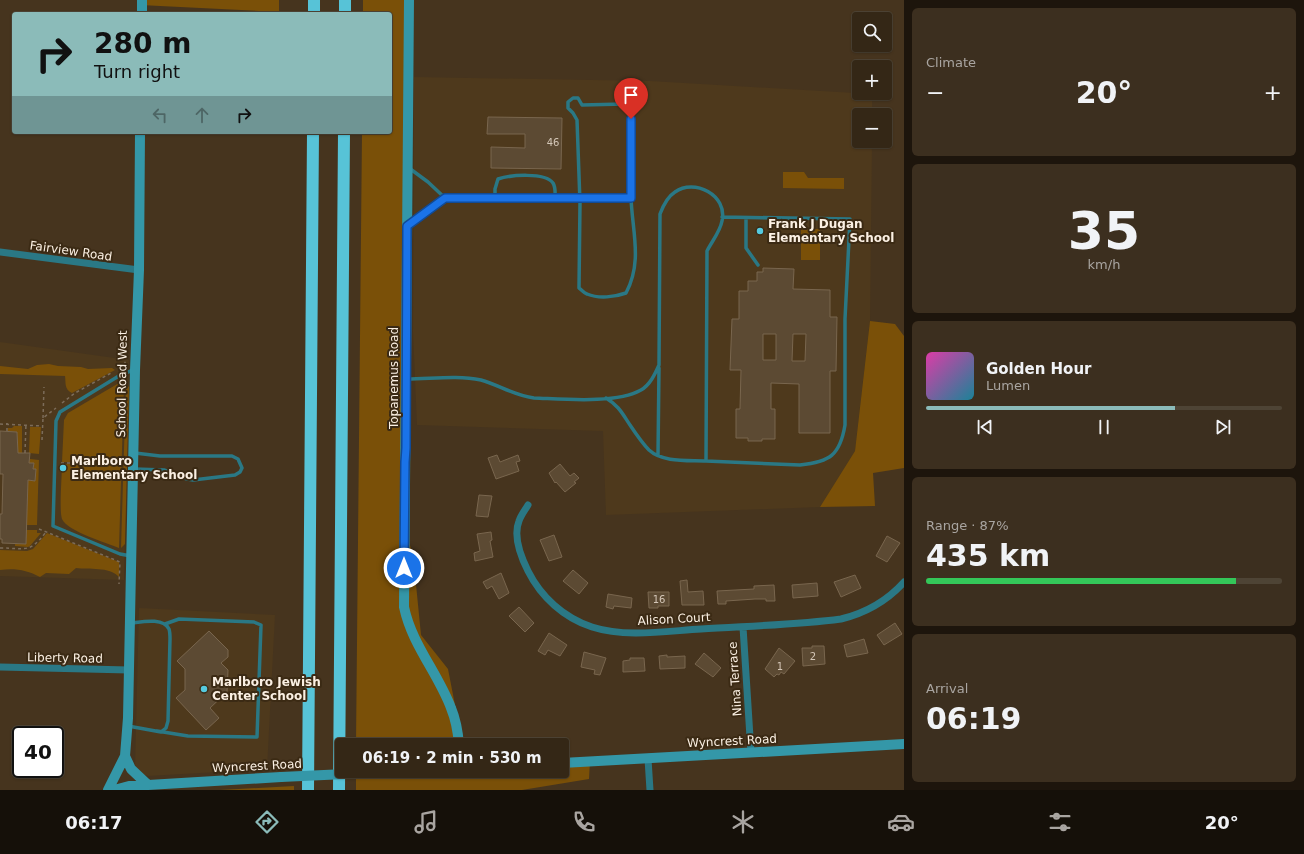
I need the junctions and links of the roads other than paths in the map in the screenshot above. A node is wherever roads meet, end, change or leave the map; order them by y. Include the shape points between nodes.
1 (142, 0) edge
2 (314, 0) edge
3 (345, 0) edge
4 (409, 0) edge
5 (142, 12) edge
6 (314, 12) edge
7 (345, 12) edge
8 (140, 134) edge
9 (313, 134) edge
10 (344, 134) edge
11 (408, 168) junction
12 (445, 198) junction
13 (495, 198) junction
14 (580, 198) junction
15 (631, 198) junction
16 (555, 199) junction
17 (722, 217) junction
18 (746, 218) junction
19 (407, 226) junction
20 (0, 252) edge
21 (758, 265) dead end
22 (139, 270) junction
23 (659, 366) junction
24 (135, 370) junction
25 (407, 379) junction
26 (606, 398) junction
27 (134, 453) junction
28 (658, 455) junction
29 (706, 461) junction
30 (133, 469) junction
31 (528, 506) dead end
32 (131, 556) junction
33 (904, 582) edge
34 (130, 623) junction
35 (165, 624) junction
36 (743, 627) junction
37 (0, 667) edge
38 (129, 670) junction
39 (127, 726) junction
40 (158, 731) junction
41 (458, 738) edge
42 (904, 744) edge
43 (751, 753) junction
44 (125, 756) junction
45 (648, 759) junction
46 (569, 763) edge
47 (335, 774) edge
48 (148, 785) junction
49 (108, 790) edge
50 (114, 790) edge
51 (308, 790) edge
52 (339, 790) edge
53 (650, 790) edge

1 - 5 street
2 - 6 highway
3 - 7 highway
4 - 11 street, Topanemus Road
8 - 22 street, School Road West
9 - 51 highway
10 - 52 highway
11 - 12 lane
11 - 19 street, Topanemus Road
12 - 13 lane
12 - 19 lane
13 - 16 lane
13 - 16 lane via 498,179 506,176 540,176 554,184
14 - 15 lane
14 - 15 lane via 579,288 586,294 597,296 617,296 626,293 634,273 636,251
14 - 15 lane via 577,120 568,108 568,102 573,98 578,98 582,105 624,104 630,112
14 - 16 lane
17 - 18 lane
17 - 23 lane via 722,209 717,198 696,186 684,187 674,192 665,202 660,214
17 - 29 lane via 707,251
18 - 21 lane via 746,248
18 - 29 lane via 850,219 845,319 845,425 842,439 832,456 812,464
19 - 25 street, Topanemus Road
20 - 22 street, Fairview Road
22 - 24 street, School Road West
23 - 26 lane via 643,389
23 - 28 lane
24 - 27 street, School Road West
24 - 32 lane via 122,374 60,412 56,421 53,526 120,554
25 - 26 lane via 464,377 523,397
25 - 41 street, Topanemus Road via 404,607 412,634 451,708
26 - 28 lane via 622,410 650,452
27 - 30 street, School Road West
27 - 30 lane via 160,456 232,456 238,459 242,468 235,475 193,480 164,470
28 - 29 lane via 670,459
30 - 32 street, School Road West
31 - 36 street, Alison Court via 517,527 523,560 540,590 569,616 592,627 619,632
32 - 34 street, School Road West
33 - 36 street, Alison Court via 884,601 851,617
34 - 35 lane via 157,621
34 - 38 street, School Road West
35 - 40 lane via 169,629 170,639 168,721 166,728
35 - 40 lane via 179,619 254,622 261,625 257,737 188,736
36 - 43 street, Nina Terrace
37 - 38 street, Liberty Road
38 - 39 street, School Road West
39 - 40 lane
39 - 44 street, School Road West
42 - 43 street, Wyncrest Road
43 - 45 street, Wyncrest Road
44 - 48 street via 131,769
44 - 49 street, School Road West
45 - 46 street, Wyncrest Road
45 - 53 street
47 - 48 street, Wyncrest Road, bridge
48 - 50 street, Wyncrest Road

